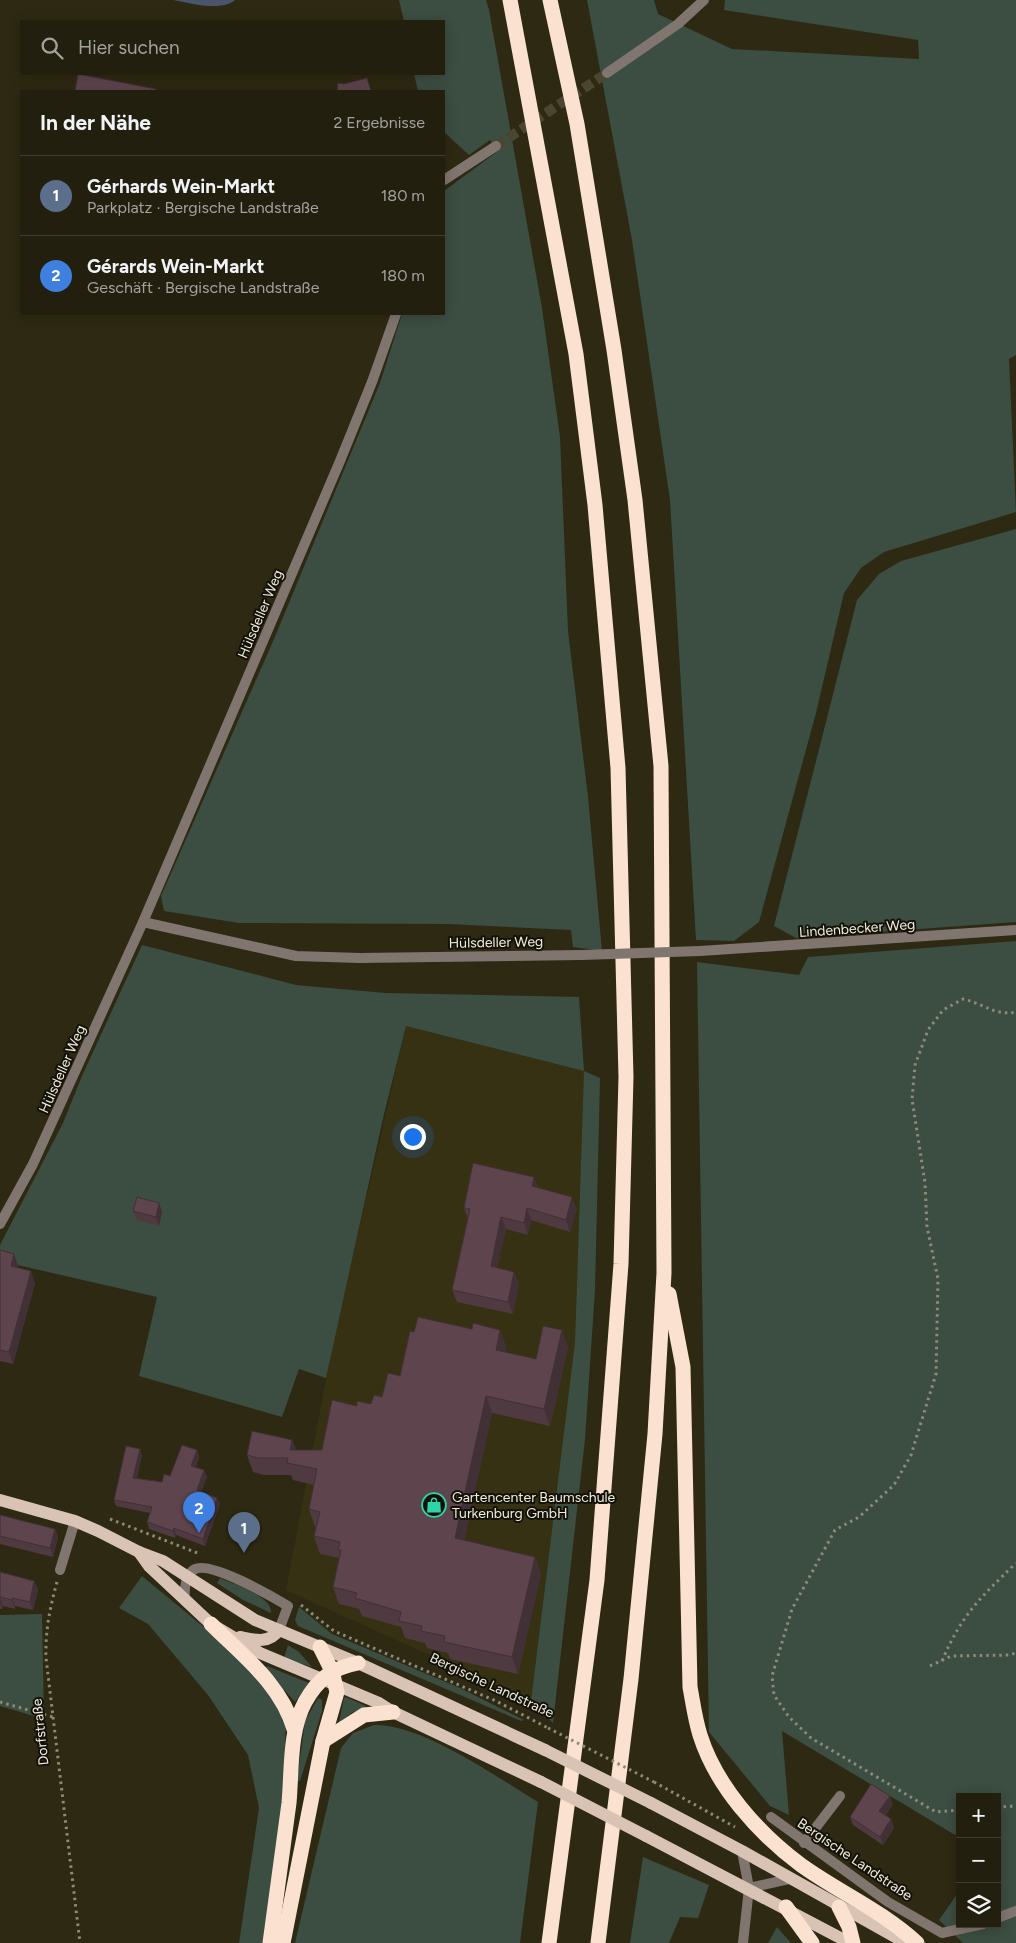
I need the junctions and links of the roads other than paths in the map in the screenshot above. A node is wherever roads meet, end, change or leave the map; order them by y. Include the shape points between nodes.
1 (510, 0) edge
2 (550, 0) edge
3 (704, 0) edge
4 (607, 73) tunnel mouth
5 (496, 146) tunnel mouth
6 (445, 179) edge
7 (396, 315) edge
8 (143, 922) junction
9 (1016, 930) edge
10 (700, 950) joint
11 (0, 1224) edge
12 (664, 1273) junction
13 (0, 1500) edge
14 (75, 1521) junction
15 (139, 1552) junction
16 (60, 1570) road end
17 (189, 1576) junction
18 (185, 1600) junction
19 (211, 1624) junction
20 (279, 1630) junction
21 (228, 1634) junction
22 (320, 1647) junction
23 (358, 1663) junction
24 (330, 1678) junction
25 (393, 1712) junction
26 (294, 1729) junction
27 (323, 1741) junction
28 (840, 1796) dead end
29 (766, 1822) junction
30 (804, 1843) junction
31 (742, 1851) junction
32 (790, 1879) junction
33 (749, 1888) junction
34 (786, 1907) junction
35 (839, 1907) junction
36 (1016, 1911) edge
37 (1001, 1917) edge
38 (964, 1928) edge
39 (270, 1943) edge
40 (283, 1943) edge
41 (549, 1943) edge
42 (598, 1943) edge
43 (743, 1943) edge
44 (812, 1943) edge
45 (852, 1943) edge
46 (906, 1943) edge
47 (917, 1943) edge

1 - 41 highway via 576,354 595,504 618,768 626,1067 621,1264 598,1570
2 - 12 highway via 582,153 615,359 635,500 661,766
3 - 4 street via 678,24
5 - 6 street
7 - 8 street, Hülsdeller Weg via 340,461
8 - 10 street, Hülsdeller Weg, bridge via 296,956 360,958
8 - 11 street, Hülsdeller Weg via 33,1164
9 - 10 street, Lindenbecker Weg
12 - 29 highway via 683,1367 690,1687 700,1735 715,1771 736,1803
12 - 42 highway via 655,1434 631,1679
13 - 14 main road
14 - 15 main road
14 - 16 street
15 - 17 main road
15 - 18 main road
17 - 18 street
17 - 20 main road via 255,1620
17 - 20 street via 196,1569 207,1567 266,1592 288,1606
18 - 19 main road
19 - 21 main road
19 - 26 highway via 271,1683 287,1706
20 - 21 main road via 273,1638 265,1640
20 - 22 main road
21 - 24 main road via 260,1653
22 - 23 main road
22 - 24 highway
23 - 24 highway
23 - 31 main road, bridge via 545,1750
24 - 25 main road
24 - 26 highway via 305,1702
24 - 27 highway via 336,1692
25 - 27 highway via 364,1715
25 - 33 main road, bridge via 541,1782
26 - 39 highway via 285,1840
27 - 40 highway
28 - 30 street
29 - 30 street, Bergische Landstraße
29 - 47 highway via 800,1864 896,1923
30 - 38 street, Bergische Landstraße via 888,1902 942,1933
31 - 32 main road
31 - 33 street
32 - 33 street
32 - 35 main road
33 - 34 main road
33 - 43 street
34 - 44 highway
34 - 45 main road
35 - 45 highway via 849,1927
35 - 46 main road
36 - 37 street

